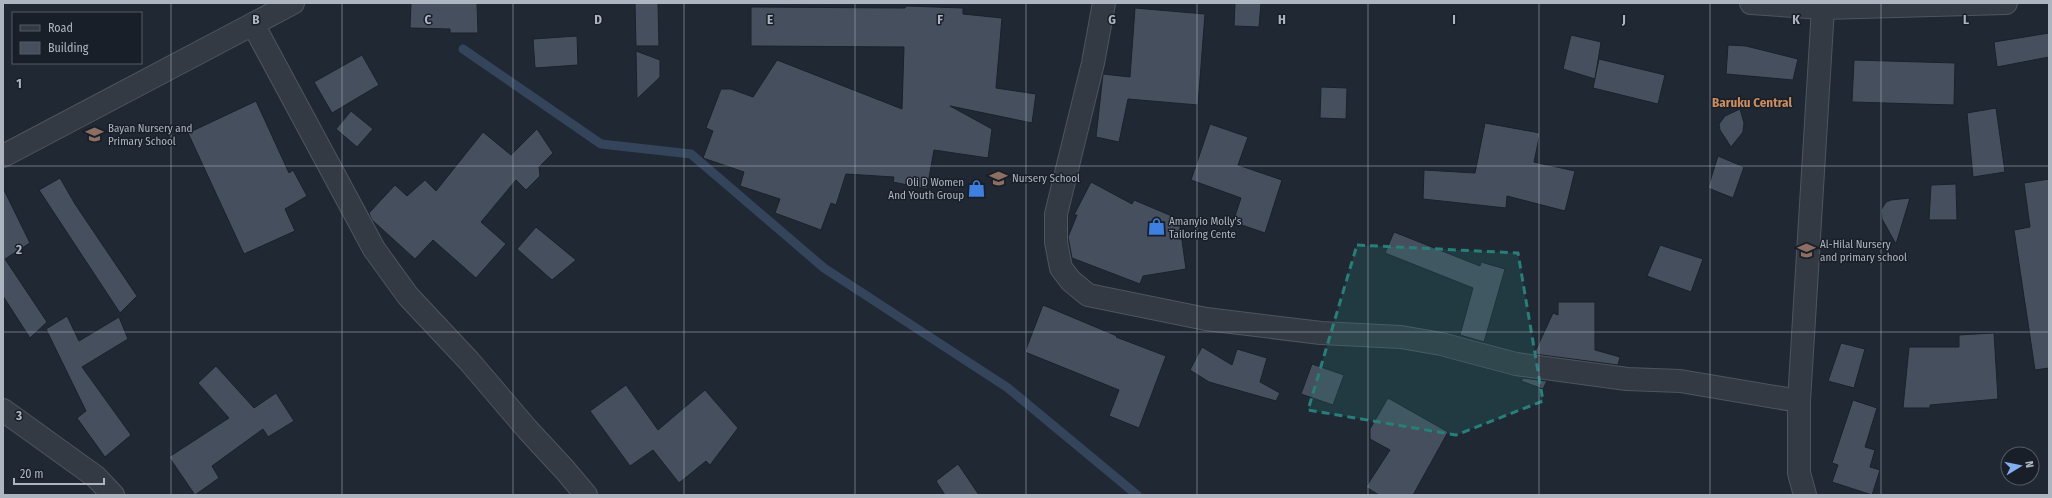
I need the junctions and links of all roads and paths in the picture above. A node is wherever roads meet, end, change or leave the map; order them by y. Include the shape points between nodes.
1 (293, 3) edge
2 (1104, 3) edge
3 (1751, 3) edge
4 (2006, 3) edge
5 (1823, 8) junction
6 (253, 24) junction
7 (3, 156) edge
8 (1798, 401) junction
9 (3, 410) edge
10 (111, 494) edge
11 (586, 495) edge
12 (1805, 495) edge

1 - 6 street
2 - 8 street via 1093,63 1056,214 1056,242 1061,268 1071,281 1088,295 1206,319 1321,333 1401,337 1441,344 1516,364 1627,379 1680,381
3 - 5 street
4 - 5 street
5 - 8 street
6 - 7 street
6 - 11 street via 374,249 408,296 469,361
8 - 12 street via 1799,473
9 - 10 street via 96,478

